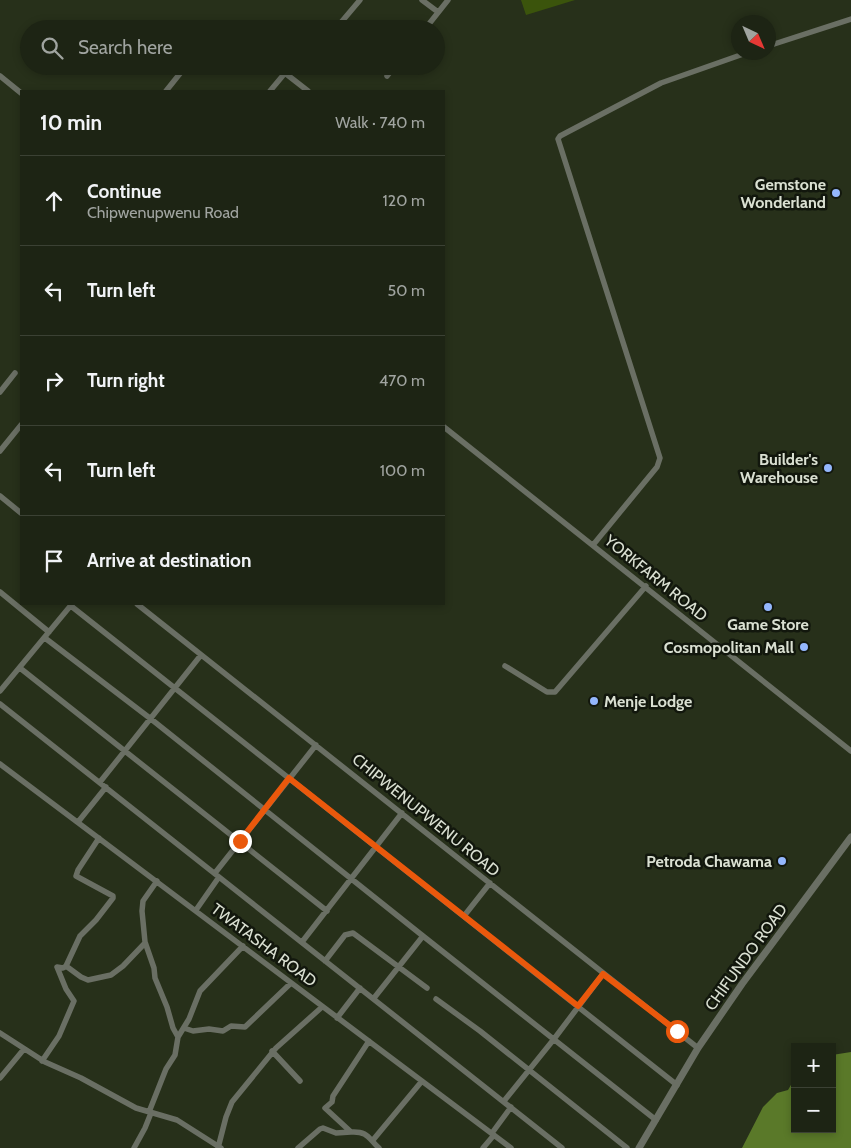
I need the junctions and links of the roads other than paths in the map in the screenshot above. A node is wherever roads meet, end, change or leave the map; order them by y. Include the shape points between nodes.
1 (360, 0) edge
2 (422, 0) edge
3 (448, 0) edge
4 (438, 12) junction
5 (851, 19) edge
6 (343, 20) edge
7 (432, 20) edge
8 (776, 43) edge
9 (731, 58) edge
10 (179, 75) edge
11 (284, 75) edge
12 (286, 75) edge
13 (0, 76) edge
14 (167, 90) edge
15 (271, 90) edge
16 (307, 90) edge
17 (20, 92) edge
18 (15, 373) dead end
19 (0, 392) edge
20 (20, 426) edge
21 (445, 428) edge
22 (0, 451) edge
23 (0, 496) edge
24 (20, 512) edge
25 (593, 545) junction
26 (646, 586) junction
27 (0, 592) edge
28 (72, 605) edge
29 (138, 605) edge
30 (49, 632) junction
31 (45, 638) junction
32 (201, 655) junction
33 (505, 666) dead end
34 (20, 668) junction
35 (175, 688) junction
36 (0, 691) edge
37 (0, 704) edge
38 (151, 719) junction
39 (316, 745) junction
40 (126, 751) junction
41 (851, 751) edge
42 (0, 764) edge
43 (289, 778) junction
44 (100, 782) junction
45 (106, 786) junction
46 (264, 810) junction
47 (402, 813) junction
48 (78, 822) junction
49 (851, 837) edge
50 (99, 838) junction
51 (240, 841) junction
52 (375, 847) junction
53 (217, 875) junction
54 (352, 879) junction
55 (157, 881) junction
56 (490, 884) junction
57 (196, 910) junction
58 (327, 911) junction
59 (464, 916) junction
60 (423, 936) junction
61 (302, 942) junction
62 (145, 943) junction
63 (243, 946) junction
64 (325, 961) junction
65 (66, 966) junction
66 (399, 966) junction
67 (603, 974) junction
68 (291, 983) junction
69 (360, 988) junction
70 (427, 988) dead end
71 (374, 998) junction
72 (436, 999) dead end
73 (578, 1006) junction
74 (322, 1007) junction
75 (337, 1018) junction
76 (184, 1028) junction
77 (0, 1033) edge
78 (178, 1037) junction
79 (554, 1039) junction
80 (368, 1041) junction
81 (698, 1048) junction
82 (24, 1049) junction
83 (272, 1051) junction
84 (42, 1061) junction
85 (529, 1070) junction
86 (0, 1078) edge
87 (300, 1081) dead end
88 (422, 1081) junction
89 (676, 1085) junction
90 (504, 1101) junction
91 (511, 1107) junction
92 (150, 1112) junction
93 (656, 1120) junction
94 (351, 1132) junction
95 (493, 1134) junction
96 (376, 1145) edge
97 (134, 1148) edge
98 (219, 1148) edge
99 (298, 1148) edge
100 (483, 1148) edge
101 (511, 1148) edge
102 (562, 1148) edge
103 (627, 1148) edge
104 (639, 1148) edge

1 - 6 street
2 - 4 street
3 - 4 street
4 - 7 street
5 - 8 street
9 - 25 street via 661,83 558,139 660,458 657,467
10 - 14 street
11 - 15 street
12 - 16 street
13 - 17 street
18 - 19 street
20 - 22 street
21 - 25 street, YORKFARM ROAD
23 - 24 street
25 - 26 street, YORKFARM ROAD
26 - 33 street via 555,692 547,692
26 - 41 street, YORKFARM ROAD
27 - 30 street
28 - 30 street
28 - 35 street
29 - 32 street, CHIPWENUPWENU ROAD
30 - 31 street
31 - 34 street
31 - 38 street
32 - 35 street
32 - 39 street, CHIPWENUPWENU ROAD
34 - 36 street
34 - 40 street
35 - 38 street
35 - 43 street
37 - 44 street
38 - 40 street
38 - 46 street
39 - 43 street
39 - 47 street, CHIPWENUPWENU ROAD
40 - 44 street
40 - 51 street
42 - 48 street, TWATASHA ROAD
43 - 46 street
43 - 52 street
44 - 45 street
45 - 48 street
45 - 53 street
46 - 51 street
46 - 54 street
47 - 52 street
47 - 56 street, CHIPWENUPWENU ROAD
48 - 50 street, TWATASHA ROAD
49 - 81 street, CHIFUNDO ROAD
50 - 55 street, TWATASHA ROAD
50 - 65 street via 76,876 113,898 80,936
51 - 53 street
51 - 58 street
52 - 54 street
52 - 59 street
53 - 57 street
53 - 61 street
54 - 58 street
54 - 60 street
55 - 57 street, TWATASHA ROAD
55 - 62 street via 143,902
56 - 59 street
56 - 67 street, CHIPWENUPWENU ROAD
57 - 63 street, TWATASHA ROAD
58 - 61 street
59 - 73 street
60 - 66 street
60 - 79 street
61 - 64 street
62 - 65 street via 111,974 88,980
62 - 78 street
63 - 68 street, TWATASHA ROAD
63 - 76 street via 203,986
64 - 66 street via 351,933
64 - 69 street
65 - 84 street via 57,967 74,999 73,1003 59,1036
66 - 70 street
66 - 71 street
67 - 73 street
67 - 81 street, CHIPWENUPWENU ROAD
68 - 74 street, TWATASHA ROAD
68 - 76 street via 245,1026 231,1026 223,1032
69 - 71 street
69 - 75 street
71 - 90 street
72 - 85 street
73 - 79 street
73 - 89 street
74 - 75 street, TWATASHA ROAD
74 - 83 street
75 - 80 street, TWATASHA ROAD
76 - 78 street
77 - 82 street
78 - 92 street via 175,1055 166,1069
79 - 85 street
79 - 93 street
80 - 88 street, TWATASHA ROAD
80 - 94 street via 332,1102 325,1108
81 - 89 street, CHIFUNDO ROAD
82 - 84 street
82 - 86 street
83 - 87 street
83 - 98 street via 232,1102
84 - 92 street
85 - 90 street
85 - 103 street
88 - 95 street, TWATASHA ROAD
88 - 96 street
89 - 93 street, CHIFUNDO ROAD
90 - 91 street
91 - 95 street
91 - 102 street
92 - 97 street
92 - 98 street via 177,1120
93 - 104 street, CHIFUNDO ROAD
94 - 96 street via 363,1133
94 - 99 street via 323,1128
95 - 100 street
95 - 101 street, TWATASHA ROAD

